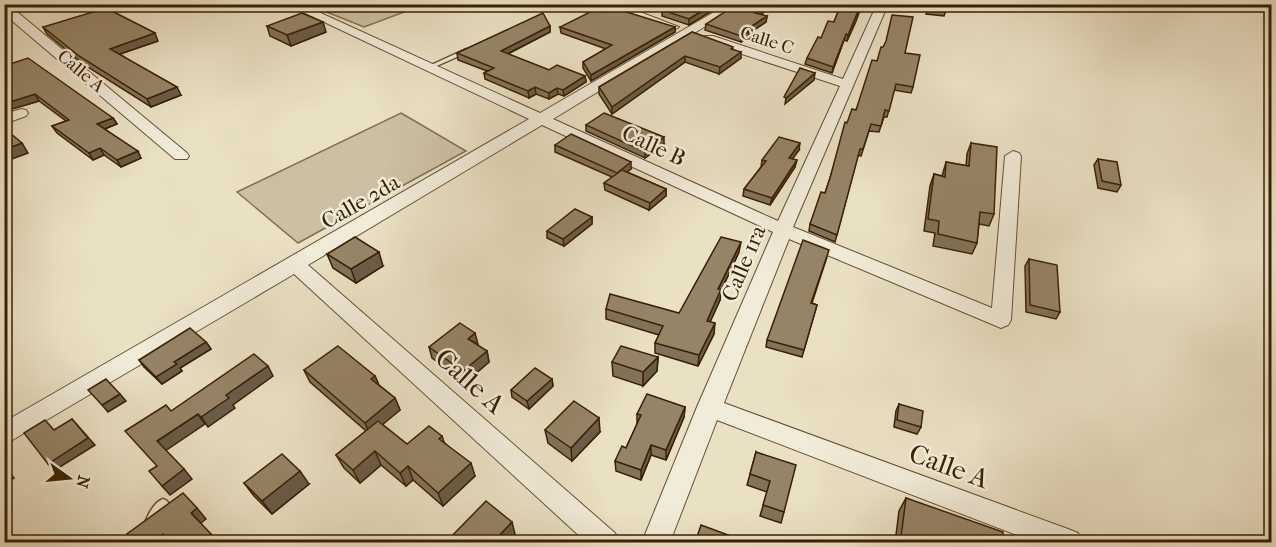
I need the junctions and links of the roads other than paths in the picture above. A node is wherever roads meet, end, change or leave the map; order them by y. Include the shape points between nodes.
1 (28, 4) edge
2 (291, 4) edge
3 (607, 4) edge
4 (737, 4) edge
5 (883, 4) edge
6 (6, 11) edge
7 (689, 33) junction
8 (471, 49) edge
9 (430, 67) junction
10 (849, 86) junction
11 (21, 113) dead end
12 (543, 119) junction
13 (4, 120) edge
14 (182, 156) dead end
15 (1013, 156) dead end
16 (783, 230) junction
17 (295, 264) junction
18 (709, 407) junction
19 (4, 435) edge
20 (164, 506) edge
21 (141, 533) edge
22 (1068, 542) edge
23 (605, 543) edge
24 (656, 543) edge

1 - 6 street
2 - 9 street, Calle B
3 - 7 street, Calle C
4 - 7 street, Calle 2da
5 - 10 street, Calle 1ra
6 - 14 street, Calle A
7 - 10 street, Calle C
7 - 12 street, Calle 2da
8 - 9 lane
9 - 12 street, Calle B
10 - 16 street, Calle 1ra
11 - 13 street
12 - 16 street, Calle B
12 - 17 street, Calle 2da
15 - 16 street, Calle B via 1001,320
16 - 18 street, Calle 1ra
17 - 19 street, Calle 2da
17 - 23 street, Calle A
18 - 22 street, Calle A
18 - 24 street, Calle 1ra
20 - 21 lane

